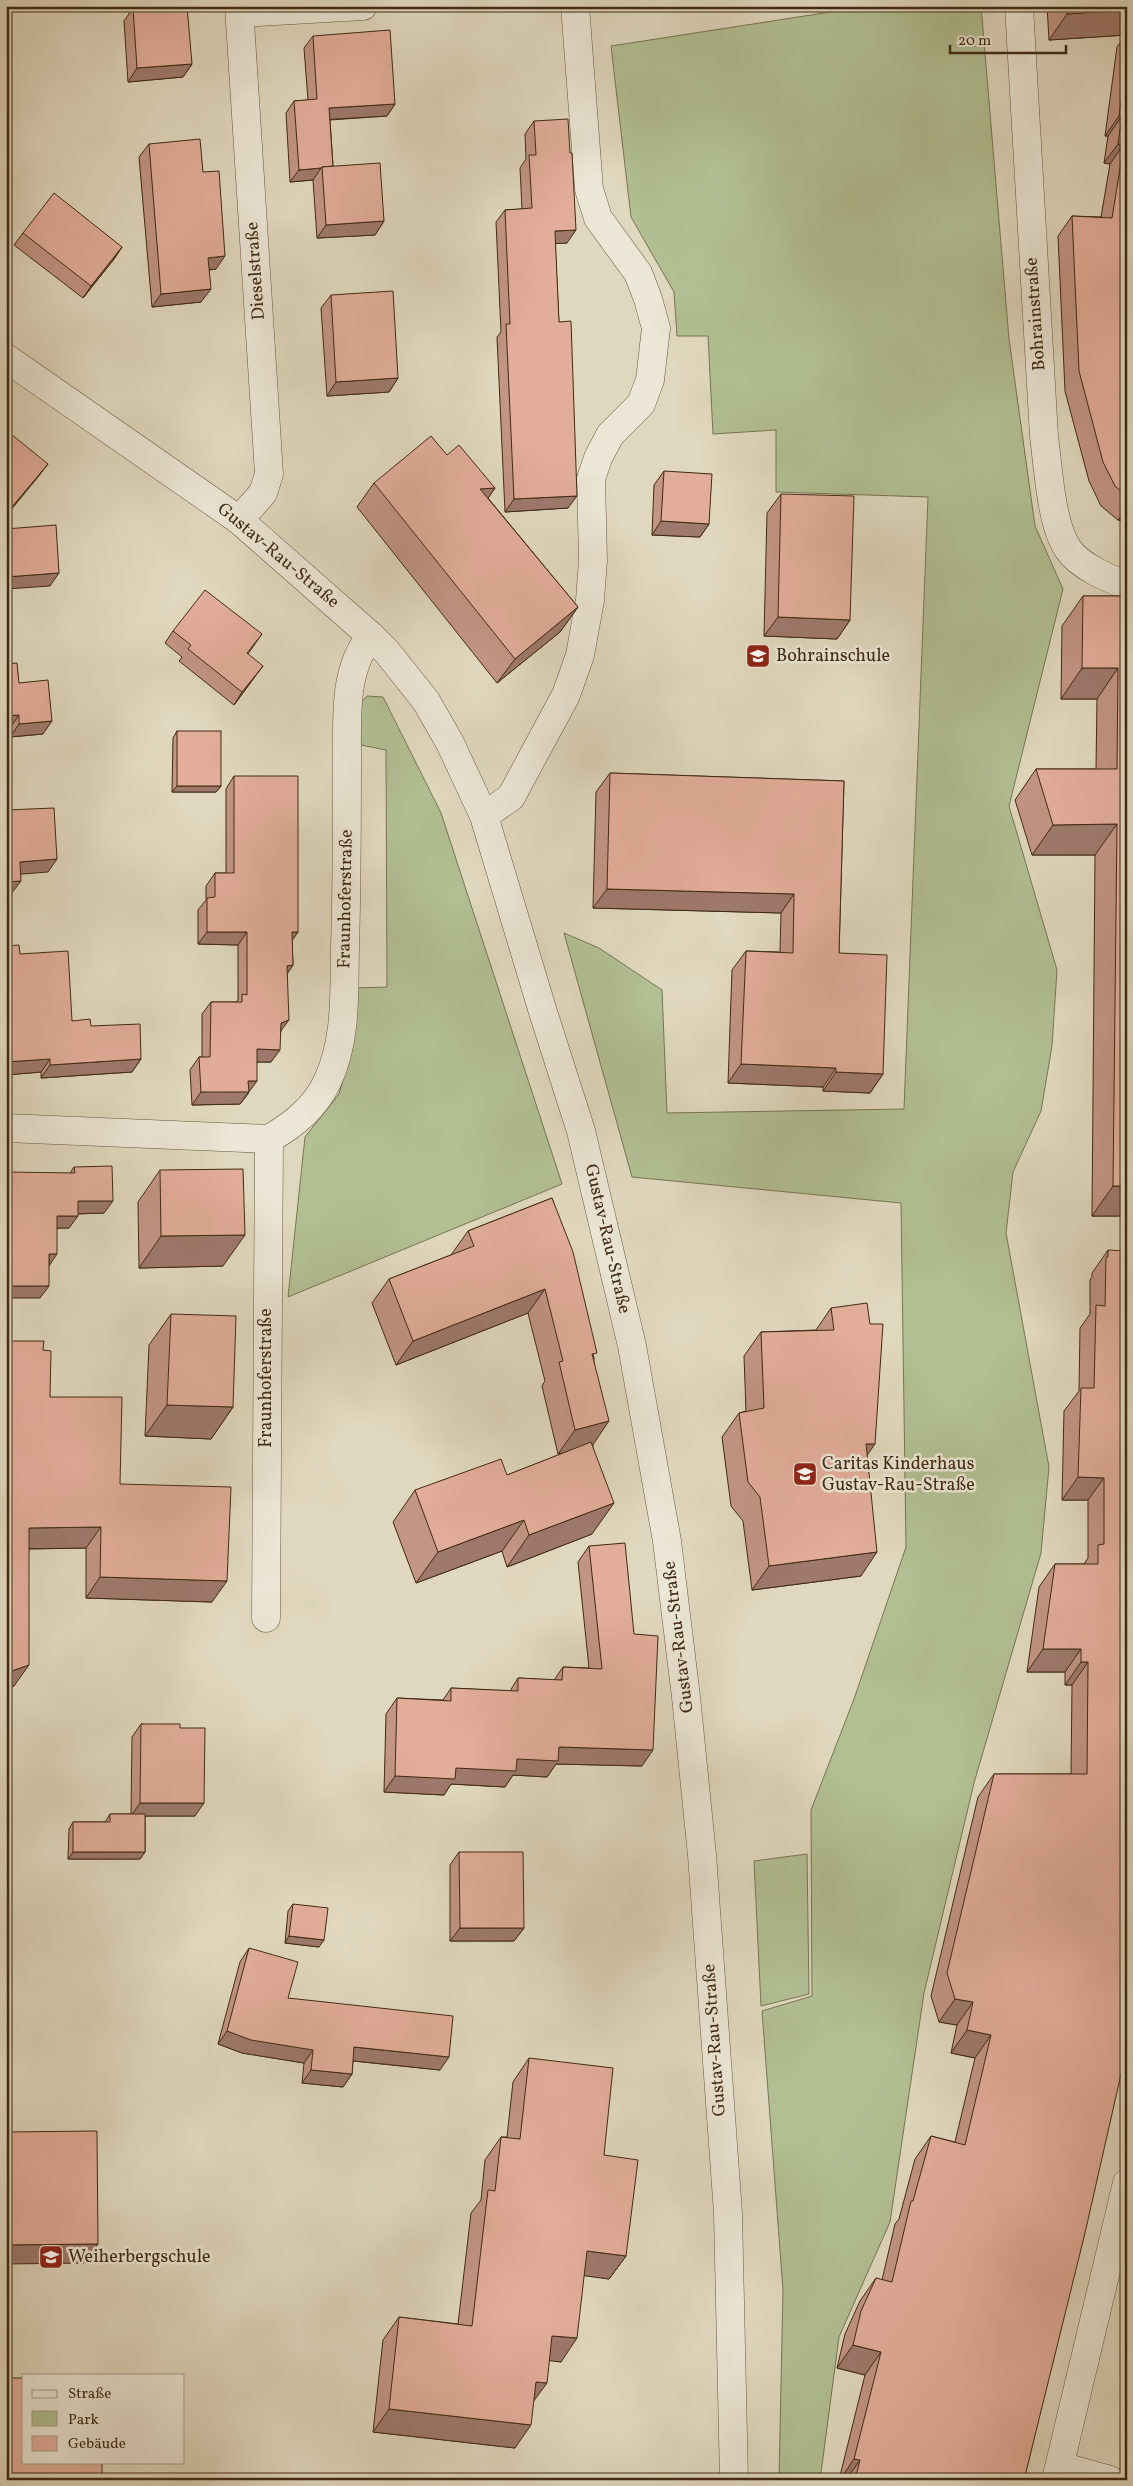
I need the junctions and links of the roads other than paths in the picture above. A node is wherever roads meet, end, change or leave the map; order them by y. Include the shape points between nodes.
1 (363, 6) edge
2 (575, 6) edge
3 (1019, 6) edge
4 (240, 10) edge
5 (6, 358) edge
6 (239, 520) junction
7 (1127, 585) edge
8 (371, 636) junction
9 (484, 816) junction
10 (6, 1128) edge
11 (269, 1139) junction
12 (266, 1618) dead end
13 (1127, 2183) edge
14 (1058, 2473) edge
15 (734, 2480) edge
16 (1110, 2480) edge

1 - 4 street, Dieselstraße
2 - 9 street via 589,189 598,218 638,273 656,328 650,380 641,404 610,435 591,479 591,590 580,655 566,695 511,797
3 - 7 street, Bohrainstraße via 1044,436 1052,498 1068,550 1101,576
4 - 6 street, Dieselstraße via 269,474 263,493
5 - 6 street, Gustav-Rau-Straße
6 - 8 street, Gustav-Rau-Straße
8 - 9 street, Gustav-Rau-Straße via 426,701 450,743
8 - 11 street, Fraunhoferstraße via 360,648 347,706 347,879 339,1049 328,1082 315,1102 291,1126
9 - 15 street, Gustav-Rau-Straße via 581,1131 632,1346 667,1541 699,1825 716,2042 731,2285
10 - 11 street
11 - 12 street, Fraunhoferstraße
13 - 14 street
14 - 16 street

